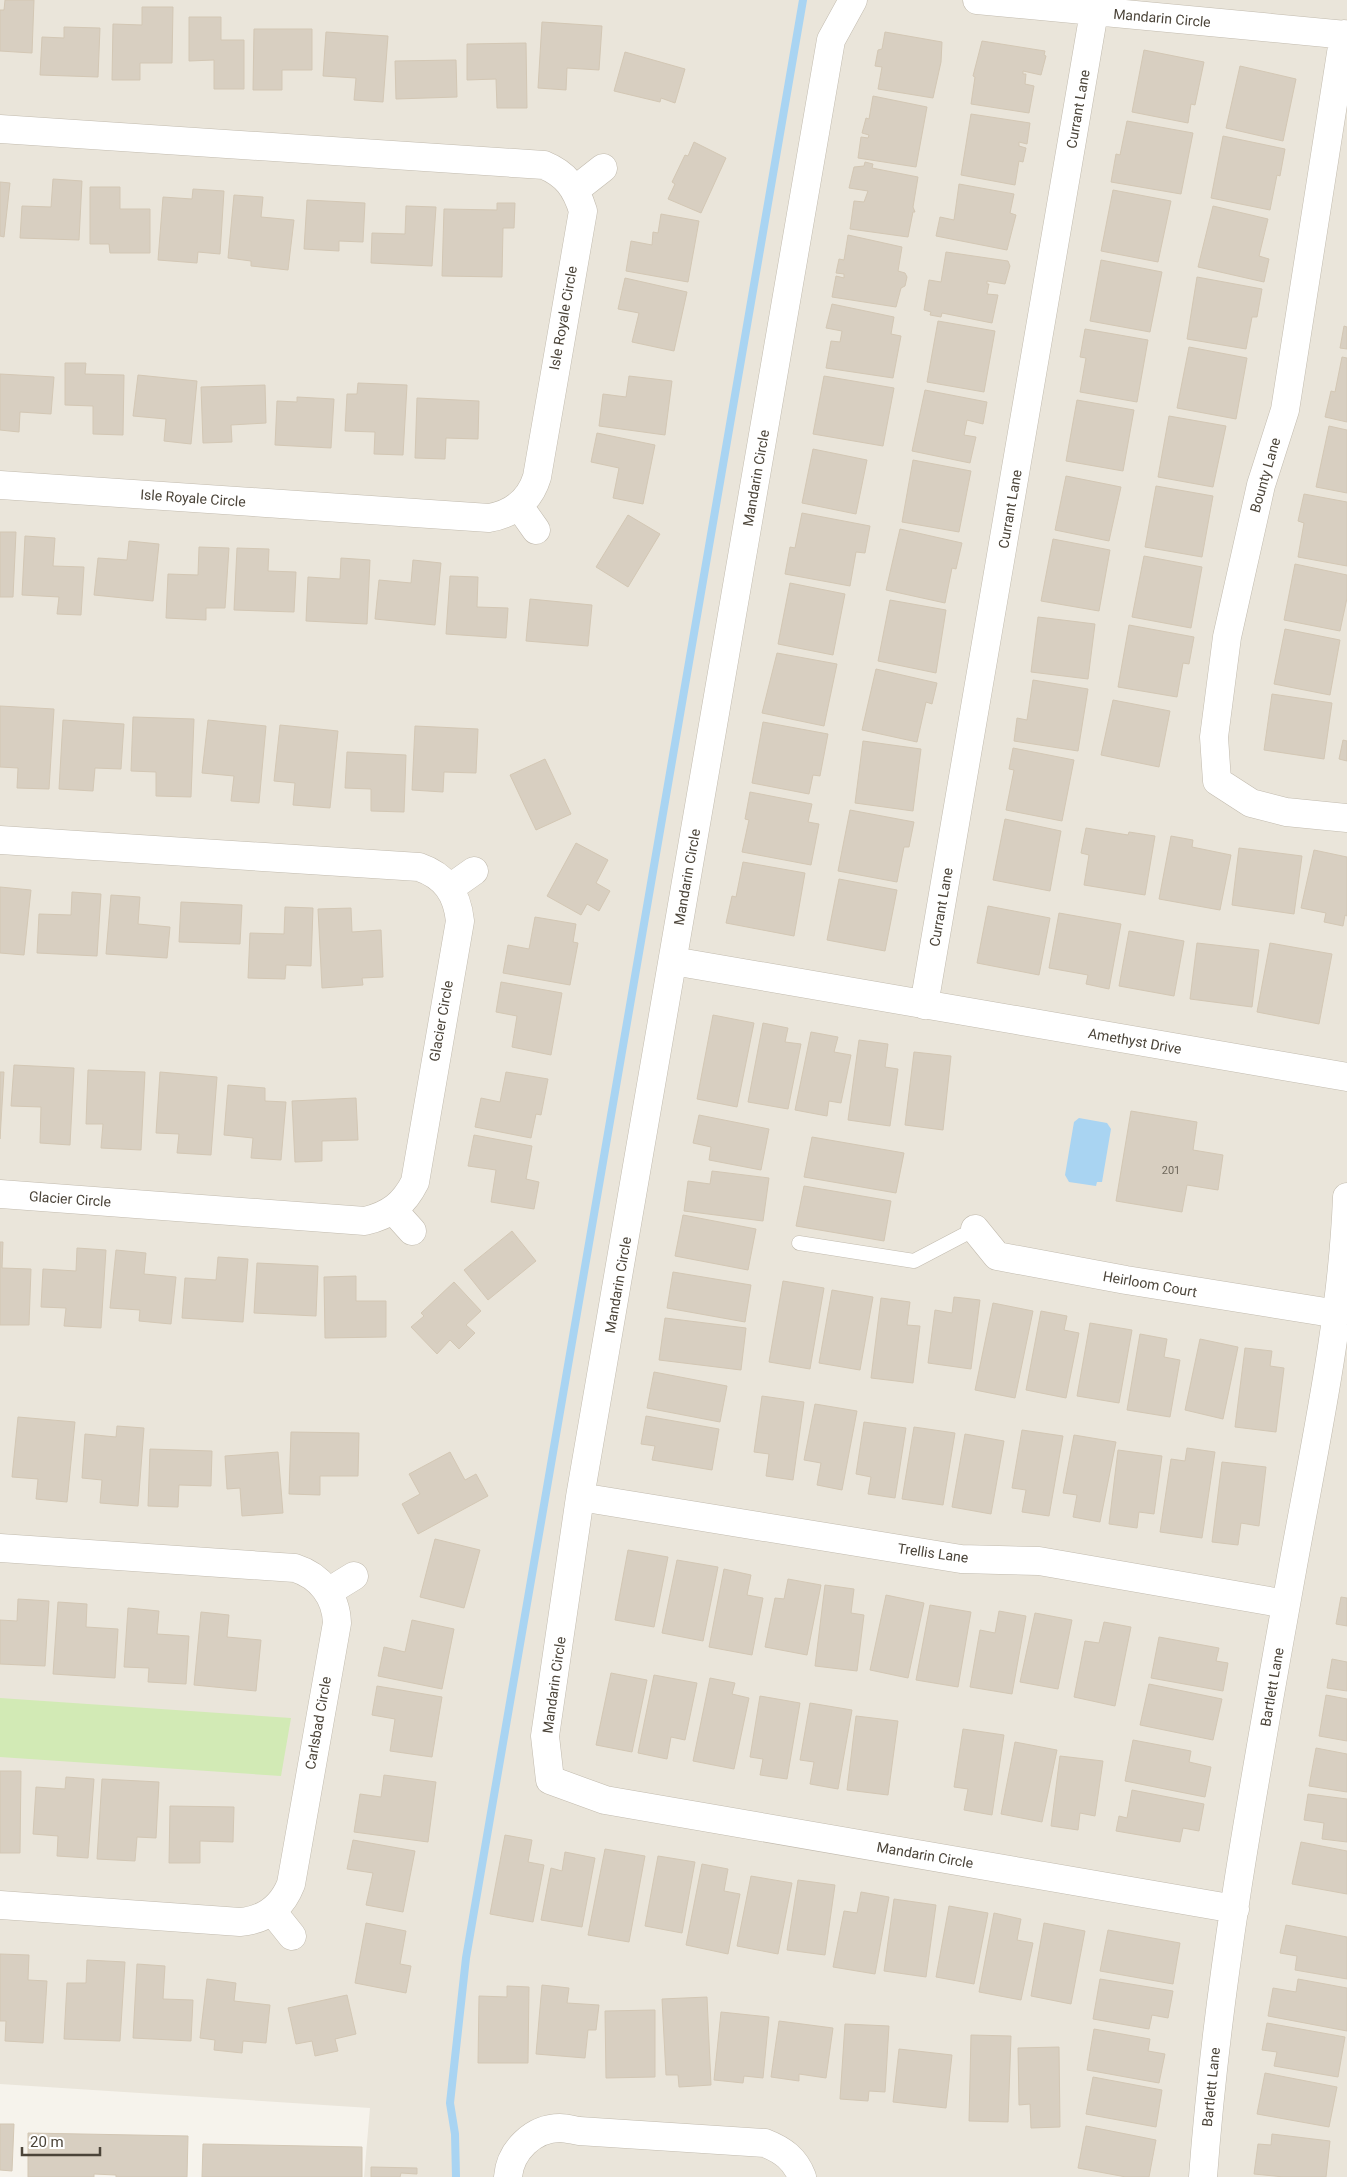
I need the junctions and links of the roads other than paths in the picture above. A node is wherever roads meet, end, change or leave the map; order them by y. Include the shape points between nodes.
1 (853, 0) edge
2 (977, 0) edge
3 (1094, 12) junction
4 (1346, 35) edge
5 (0, 129) edge
6 (604, 168) dead end
7 (575, 190) junction
8 (0, 485) edge
9 (518, 506) junction
10 (536, 530) dead end
11 (1347, 818) edge
12 (0, 840) edge
13 (474, 871) dead end
14 (450, 888) junction
15 (673, 960) junction
16 (924, 1005) junction
17 (1347, 1077) edge
18 (0, 1194) edge
19 (1347, 1197) edge
20 (394, 1211) junction
21 (975, 1229) joint
22 (412, 1231) dead end
23 (799, 1243) dead end
24 (1338, 1314) junction
25 (580, 1496) junction
26 (0, 1548) edge
27 (354, 1576) dead end
28 (328, 1592) junction
29 (1286, 1604) junction
30 (0, 1905) edge
31 (1235, 1909) junction
32 (272, 1911) junction
33 (292, 1936) dead end
34 (508, 2177) edge
35 (802, 2177) edge
36 (1203, 2177) edge

1 - 15 street, Mandarin Circle via 831,40
2 - 3 street, Mandarin Circle
3 - 4 street, Mandarin Circle
3 - 16 street, Currant Lane
4 - 11 street, Bounty Lane via 1285,410 1260,485 1227,636 1214,737 1217,780 1251,803 1286,812
5 - 7 street, Isle Royale Circle via 544,165 567,178
6 - 7 street
7 - 9 street, Isle Royale Circle via 583,211 537,477 534,488
8 - 9 street, Isle Royale Circle via 489,518
9 - 10 street
12 - 14 street, Glacier Circle via 419,866 434,872
13 - 14 street
14 - 20 street, Glacier Circle via 459,908 460,921 415,1182
15 - 16 street
15 - 25 street, Mandarin Circle
16 - 17 street, Amethyst Drive
18 - 20 street, Glacier Circle via 366,1221
19 - 24 street, Bartlett Lane
20 - 22 street
21 - 23 lane via 914,1260
21 - 24 street, Heirloom Court via 998,1256
24 - 29 street, Bartlett Lane
25 - 29 street, Trellis Lane via 961,1559 1039,1561
25 - 31 street, Mandarin Circle via 545,1736 550,1780 606,1800
26 - 28 street, Carlsbad Circle via 294,1568 312,1575
27 - 28 street
28 - 32 street, Carlsbad Circle via 337,1623 291,1884 283,1901
29 - 31 street, Bartlett Lane
30 - 32 street, Carlsbad Circle via 240,1922 250,1922
31 - 36 street, Bartlett Lane via 1210,2083
32 - 33 street
34 - 35 street via 512,2158 527,2140 549,2129 560,2128 765,2143 790,2157

